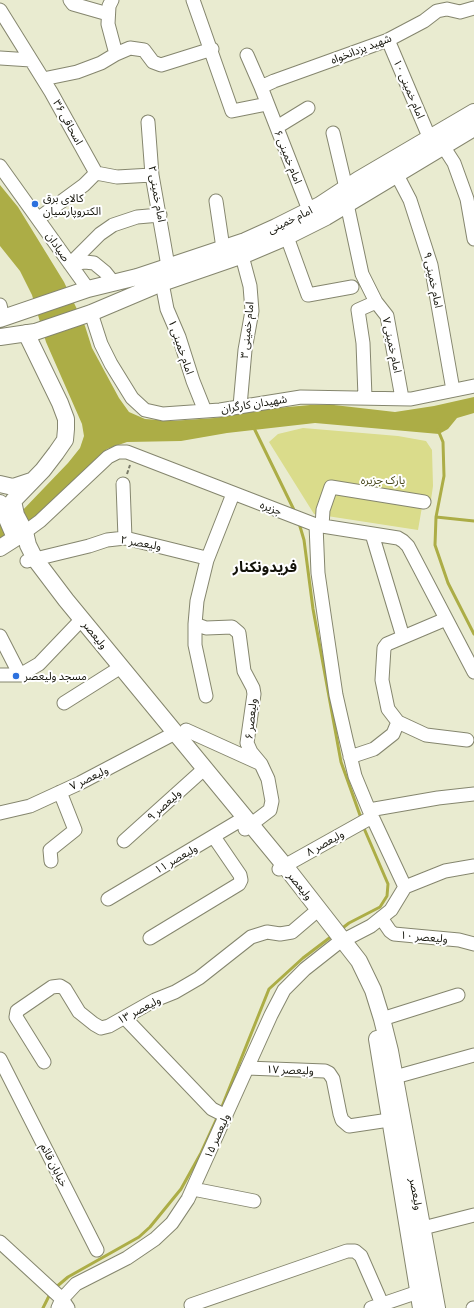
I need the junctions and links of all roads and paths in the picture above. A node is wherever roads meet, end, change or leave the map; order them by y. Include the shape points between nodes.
1 (70, 0) edge
2 (112, 0) edge
3 (193, 0) edge
4 (446, 4) edge
5 (474, 8) edge
6 (0, 10) edge
7 (108, 14) junction
8 (388, 40) junction
9 (212, 49) junction
10 (116, 54) junction
11 (247, 55) dead end
12 (0, 58) edge
13 (32, 60) junction
14 (43, 79) junction
15 (261, 87) junction
16 (267, 104) junction
17 (308, 108) dead end
18 (474, 112) edge
19 (148, 122) dead end
20 (276, 127) junction
21 (474, 128) edge
22 (333, 133) dead end
23 (436, 143) junction
24 (0, 166) edge
25 (96, 173) junction
26 (397, 174) junction
27 (152, 175) junction
28 (357, 187) junction
29 (216, 201) dead end
30 (347, 204) junction
31 (309, 210) junction
32 (160, 215) junction
33 (472, 217) edge
34 (39, 218) junction
35 (287, 236) junction
36 (474, 239) edge
37 (223, 248) junction
38 (242, 256) junction
39 (70, 264) junction
40 (168, 266) junction
41 (113, 282) junction
42 (162, 283) junction
43 (352, 288) dead end
44 (88, 289) junction
45 (376, 302) junction
46 (91, 313) junction
47 (5, 314) edge
48 (31, 333) junction
49 (0, 337) edge
50 (474, 386) edge
51 (453, 390) junction
52 (365, 397) junction
53 (402, 398) junction
54 (240, 406) junction
55 (205, 411) junction
56 (134, 454) junction
57 (32, 480) junction
58 (0, 484) edge
59 (123, 484) joint
60 (233, 494) junction
61 (424, 502) dead end
62 (6, 515) edge
63 (314, 524) junction
64 (20, 534) junction
65 (372, 534) junction
66 (125, 538) junction
67 (0, 548) edge
68 (31, 560) junction
69 (207, 560) junction
70 (446, 619) junction
71 (79, 621) junction
72 (195, 624) junction
73 (0, 636) edge
74 (403, 637) junction
75 (118, 669) junction
76 (474, 672) edge
77 (0, 675) edge
78 (20, 675) junction
79 (206, 696) dead end
80 (64, 703) dead end
81 (398, 722) junction
82 (177, 733) junction
83 (467, 740) dead end
84 (350, 757) junction
85 (261, 764) junction
86 (202, 771) junction
87 (60, 792) junction
88 (474, 794) edge
89 (0, 813) edge
90 (369, 816) junction
91 (245, 824) junction
92 (214, 837) junction
93 (124, 841) dead end
94 (52, 860) dead end
95 (474, 866) edge
96 (282, 868) junction
97 (405, 887) junction
98 (108, 899) dead end
99 (316, 911) junction
100 (381, 918) junction
101 (337, 936) junction
102 (150, 938) dead end
103 (474, 944) edge
104 (458, 995) dead end
105 (125, 1018) junction
106 (382, 1019) junction
107 (474, 1055) edge
108 (0, 1059) edge
109 (44, 1062) dead end
110 (247, 1068) junction
111 (395, 1077) junction
112 (5, 1083) edge
113 (221, 1114) junction
114 (389, 1120) junction
115 (193, 1189) junction
116 (254, 1201) dead end
117 (474, 1215) edge
118 (423, 1228) junction
119 (0, 1242) edge
120 (97, 1250) dead end
121 (418, 1292) junction
122 (61, 1302) edge
123 (191, 1305) dead end
124 (377, 1306) edge
125 (421, 1308) edge
126 (437, 1308) edge

1 - 7 street via 73,4
2 - 7 street
3 - 9 street
4 - 5 street, شهید یزدانخواه via 460,12
4 - 8 street, شهید یزدانخواه via 424,21
6 - 13 street, اسحاقی ۳۶
7 - 10 street
8 - 15 street, شهید یزدانخواه via 274,80
8 - 23 street, امام خمینی ۱۰
9 - 10 street via 161,65 153,62 144,50 130,48
9 - 16 street via 232,111
10 - 14 street via 77,72
11 - 15 street
12 - 13 street
13 - 14 street, اسحاقی ۳۶
14 - 25 street, اسحاقی ۳۶
15 - 16 street
16 - 20 street, امام خمینی ۶
17 - 20 street
18 - 23 main road, امام خمینی
19 - 27 street, امام خمینی ۲
20 - 31 street, امام خمینی ۶
21 - 23 main road, امام خمینی
22 - 28 street
23 - 26 main road, امام خمینی
23 - 28 main road, امام خمینی
23 - 33 street, امام خمینی ۱۰ via 454,163
24 - 34 street, صیادان
25 - 27 street via 117,176
25 - 34 street
26 - 28 main road, امام خمینی
26 - 51 street, امام خمینی ۹ via 410,200 431,265
27 - 32 street, امام خمینی ۲
28 - 30 main road, امام خمینی
28 - 31 main road, امام خمینی
29 - 37 street
30 - 35 main road, امام خمینی
30 - 45 street, امام خمینی ۷ via 362,274
31 - 37 main road, امام خمینی via 276,227
32 - 39 street via 137,217 113,225 100,234
32 - 40 street, امام خمینی ۲
33 - 36 street, امام خمینی ۱۰
34 - 39 street, صیادان
35 - 38 main road, امام خمینی
35 - 43 street via 308,295
37 - 40 main road, امام خمینی
38 - 42 main road, امام خمینی
38 - 54 street, امام خمینی ۳ via 250,286 252,310
39 - 41 street via 94,263
39 - 44 street, صیادان
40 - 41 main road, امام خمینی
41 - 44 main road, امام خمینی
42 - 46 main road, امام خمینی
42 - 55 street, امام خمینی ۱ via 167,309
44 - 47 main road, امام خمینی
45 - 52 street via 358,310 363,343
45 - 53 street, امام خمینی ۷ via 387,316
46 - 48 main road, امام خمینی
46 - 55 street, شهیدان کارگران via 104,350 132,398 145,410 163,414
48 - 49 main road, امام خمینی
48 - 57 main road via 66,419 65,440 43,470
50 - 51 street, شهیدان کارگران
51 - 53 street, شهیدان کارگران via 411,399
52 - 53 street, شهیدان کارگران
52 - 54 street, شهیدان کارگران via 301,397
54 - 55 street, شهیدان کارگران
56 - 59 path
56 - 60 street, جزیره
56 - 64 street, جزیره via 118,452 108,457 40,521
57 - 58 main road via 22,486
57 - 62 main road via 13,501
59 - 66 street
60 - 63 street, جزیره
60 - 69 street
61 - 63 street via 330,487
62 - 64 main road, ولیعصر
63 - 65 street, جزیره
63 - 84 street via 318,573 336,695
64 - 67 main road
64 - 68 main road, ولیعصر
65 - 70 street, جزیره via 398,538 408,546
65 - 74 street
66 - 68 street, ولیعصر ۲ via 107,540
66 - 69 street, ولیعصر ۲
68 - 71 main road, ولیعصر
69 - 72 street via 197,601
70 - 74 street
70 - 76 street, جزیره
71 - 75 main road, ولیعصر
71 - 78 street via 39,664
72 - 79 street via 195,645
72 - 85 street, ولیعصر ۶ via 206,628 232,627 239,633 244,672 251,681 254,694 247,743
73 - 78 street
74 - 81 street via 384,648 382,680 388,710
75 - 80 street
75 - 82 main road, ولیعصر
77 - 78 street
81 - 83 street via 426,735
81 - 84 street via 393,734 374,749
82 - 85 street
82 - 86 main road, ولیعصر
82 - 87 street, ولیعصر ۷
84 - 90 street
85 - 91 street, ولیعصر ۶ via 268,779 272,801 270,810
86 - 91 main road, ولیعصر
86 - 93 street, ولیعصر ۹
87 - 89 street, ولیعصر ۷ via 30,806
87 - 94 street via 75,830 50,850
88 - 90 street via 438,798
90 - 96 street, ولیعصر ۸
90 - 97 street
91 - 92 street, ولیعصر ۱۱
91 - 96 main road, ولیعصر
92 - 98 street, ولیعصر ۱۱
92 - 102 street via 240,875 239,884
95 - 97 street via 445,871
96 - 99 main road, ولیعصر
97 - 100 street via 391,910
99 - 101 main road, ولیعصر
99 - 105 street, ولیعصر ۱۳ via 292,932 267,932 251,937 199,978
100 - 101 street via 371,926
100 - 103 street, ولیعصر ۱۰ via 394,934 459,940
101 - 106 main road, ولیعصر via 359,961
101 - 110 street, ولیعصر ۱۵ via 284,990
101 - 114 main road, ولیعصر via 366,991 378,1046
104 - 106 street
105 - 109 street, ولیعصر ۱۳ via 102,1028 79,1012 65,989 60,986 52,987 17,1011 16,1017
105 - 113 street
106 - 111 main road, ولیعصر
107 - 111 street
108 - 112 street, خیابان قائم
110 - 113 street, ولیعصر ۱۵
110 - 114 street, ولیعصر ۱۷ via 325,1071 333,1079 342,1120 349,1126
111 - 118 main road, ولیعصر
112 - 120 street, خیابان قائم
113 - 115 street, ولیعصر ۱۵
114 - 121 main road, ولیعصر
115 - 116 street
115 - 122 street, ولیعصر ۱۵ via 172,1223 155,1239 127,1258 76,1284
117 - 118 street
118 - 126 main road, ولیعصر
119 - 122 street
121 - 124 street
121 - 125 main road, ولیعصر
123 - 124 street via 256,1281 355,1251 361,1256

